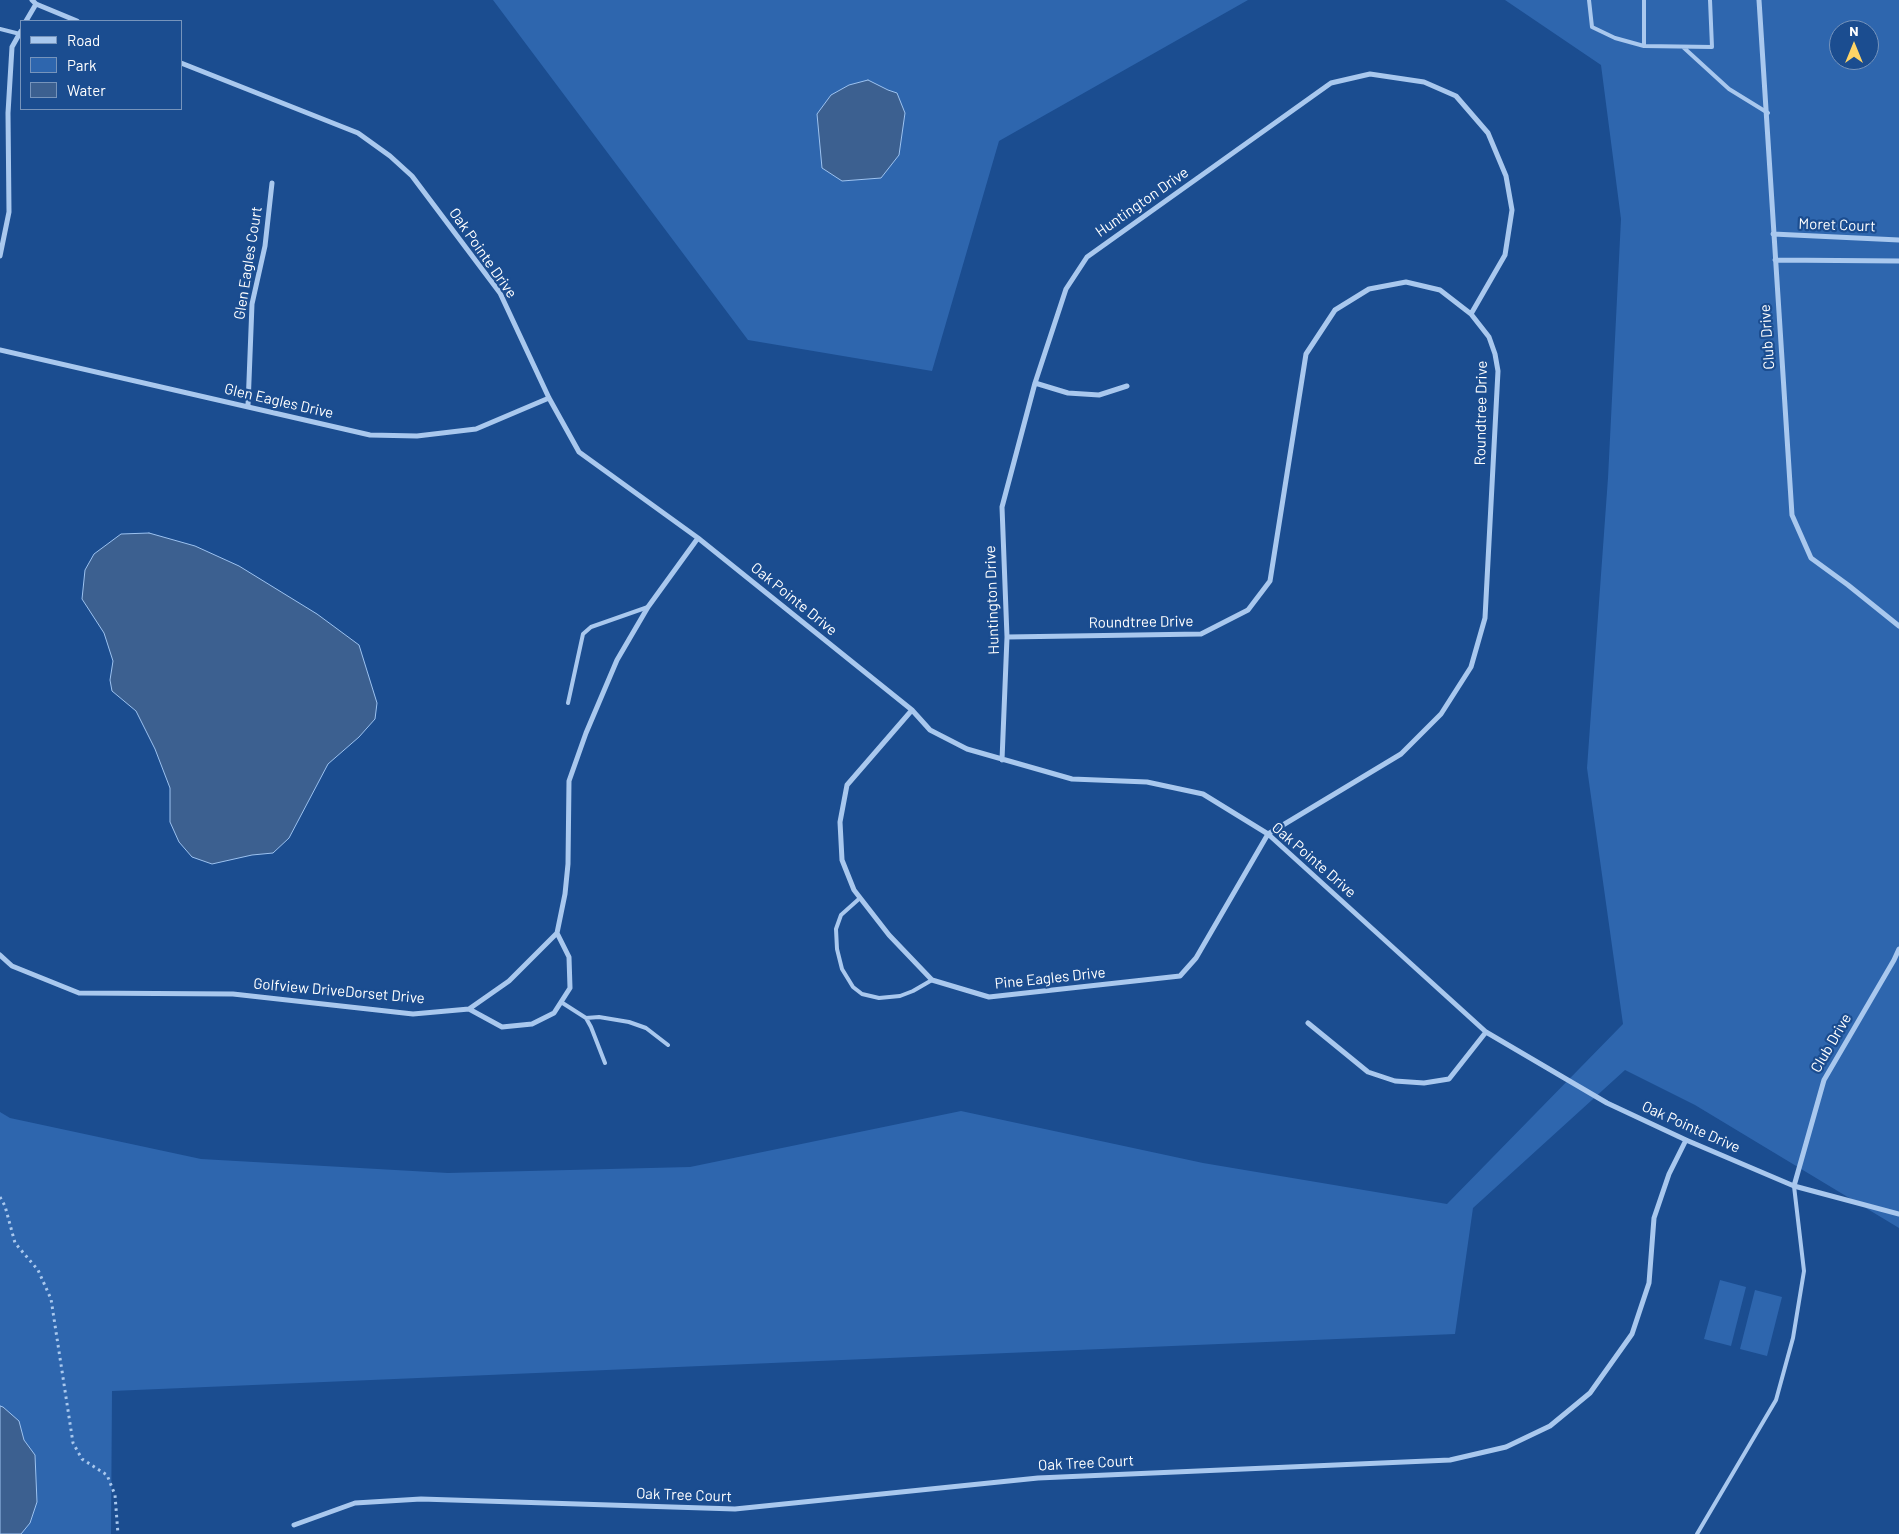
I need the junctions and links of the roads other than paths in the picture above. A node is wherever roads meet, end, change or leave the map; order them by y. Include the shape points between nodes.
1 (1589, 0) edge
2 (1644, 0) edge
3 (1710, 0) edge
4 (1759, 0) edge
5 (34, 2) edge
6 (26, 20) edge
7 (75, 20) edge
8 (0, 29) edge
9 (20, 32) edge
10 (1644, 46) junction
11 (1683, 46) junction
12 (182, 63) edge
13 (1768, 113) junction
14 (272, 183) dead end
15 (1774, 234) junction
16 (1899, 240) edge
17 (0, 256) edge
18 (1775, 260) junction
19 (1899, 260) edge
20 (1471, 314) junction
21 (0, 350) edge
22 (1035, 383) junction
23 (1127, 386) dead end
24 (549, 398) junction
25 (248, 406) junction
26 (698, 538) junction
27 (648, 607) junction
28 (1899, 626) edge
29 (1008, 637) junction
30 (568, 703) dead end
31 (912, 710) junction
32 (1002, 760) junction
33 (1268, 834) junction
34 (860, 898) junction
35 (557, 933) junction
36 (1899, 948) edge
37 (0, 955) edge
38 (932, 980) junction
39 (561, 1002) junction
40 (469, 1009) junction
41 (586, 1018) junction
42 (1308, 1022) dead end
43 (1486, 1032) junction
44 (668, 1046) dead end
45 (605, 1063) dead end
46 (1686, 1140) junction
47 (1794, 1186) junction
48 (1899, 1214) edge
49 (294, 1525) dead end
50 (1696, 1534) edge

1 - 10 lane via 1592,27
2 - 10 lane
3 - 11 lane via 1712,46
4 - 13 street, Club Drive
5 - 6 street
5 - 7 street
8 - 9 lane
9 - 17 street via 12,47 8,212
10 - 11 lane
11 - 13 lane via 1729,89
12 - 24 street, Oak Pointe Drive via 358,133 412,176 500,293
13 - 15 street, Club Drive
14 - 25 street, Glen Eagles Court via 265,246 252,304
15 - 16 street, Moret Court
15 - 18 street, Club Drive
18 - 19 street
18 - 28 street, Club Drive via 1792,515 1810,558
20 - 22 street, Huntington Drive via 1505,254 1512,210 1506,176 1488,133 1456,96 1424,82 1370,74 1331,83 1087,256 1066,289
20 - 29 street, Roundtree Drive via 1440,290 1406,282 1369,288 1335,310 1306,354 1270,581 1248,610 1201,634
20 - 33 street, Roundtree Drive via 1489,337 1498,371 1485,618 1471,667 1441,714 1400,754
21 - 25 street, Glen Eagles Drive
22 - 23 street via 1068,394 1099,395
22 - 29 street, Huntington Drive via 1002,507
24 - 25 street, Glen Eagles Drive via 476,429 417,436 370,435
24 - 26 street, Oak Pointe Drive via 580,452
26 - 27 street
26 - 31 street, Oak Pointe Drive
27 - 30 lane via 591,627 584,634
27 - 35 street via 617,660 569,781 566,894
29 - 32 street, Huntington Drive
31 - 32 street, Oak Pointe Drive via 930,730 967,750
31 - 34 street, Pine Eagles Drive via 847,785 840,822 842,860
32 - 33 street, Oak Pointe Drive via 1072,779 1147,782 1203,794
33 - 38 street, Pine Eagles Drive via 1196,958 1180,976 989,997
33 - 43 street, Oak Pointe Drive
34 - 38 street, Pine Eagles Drive via 889,935
34 - 38 lane via 841,915 836,929 842,969 853,987 862,994 879,998 900,996
35 - 39 street via 569,957 570,988
35 - 40 street, Golfview DriveDorset Drive via 509,981
36 - 47 street, Club Drive via 1824,1080
37 - 40 street, Golfview DriveDorset Drive via 12,966 79,993 233,994 413,1014
39 - 40 street via 554,1013 532,1024 510,1026 502,1026
39 - 41 lane
41 - 44 lane via 629,1022 646,1028
41 - 45 lane
42 - 43 street via 1368,1072 1395,1081 1424,1083 1449,1079
43 - 46 street, Oak Pointe Drive via 1607,1103
46 - 47 street, Oak Pointe Drive
46 - 49 street, Oak Tree Court via 1669,1174 1654,1218 1649,1284 1632,1334 1590,1393 1550,1426 1506,1447 1450,1460 1038,1478 735,1509 421,1499 355,1503
47 - 48 street, Oak Pointe Drive
47 - 50 lane via 1804,1271 1793,1338 1776,1400

